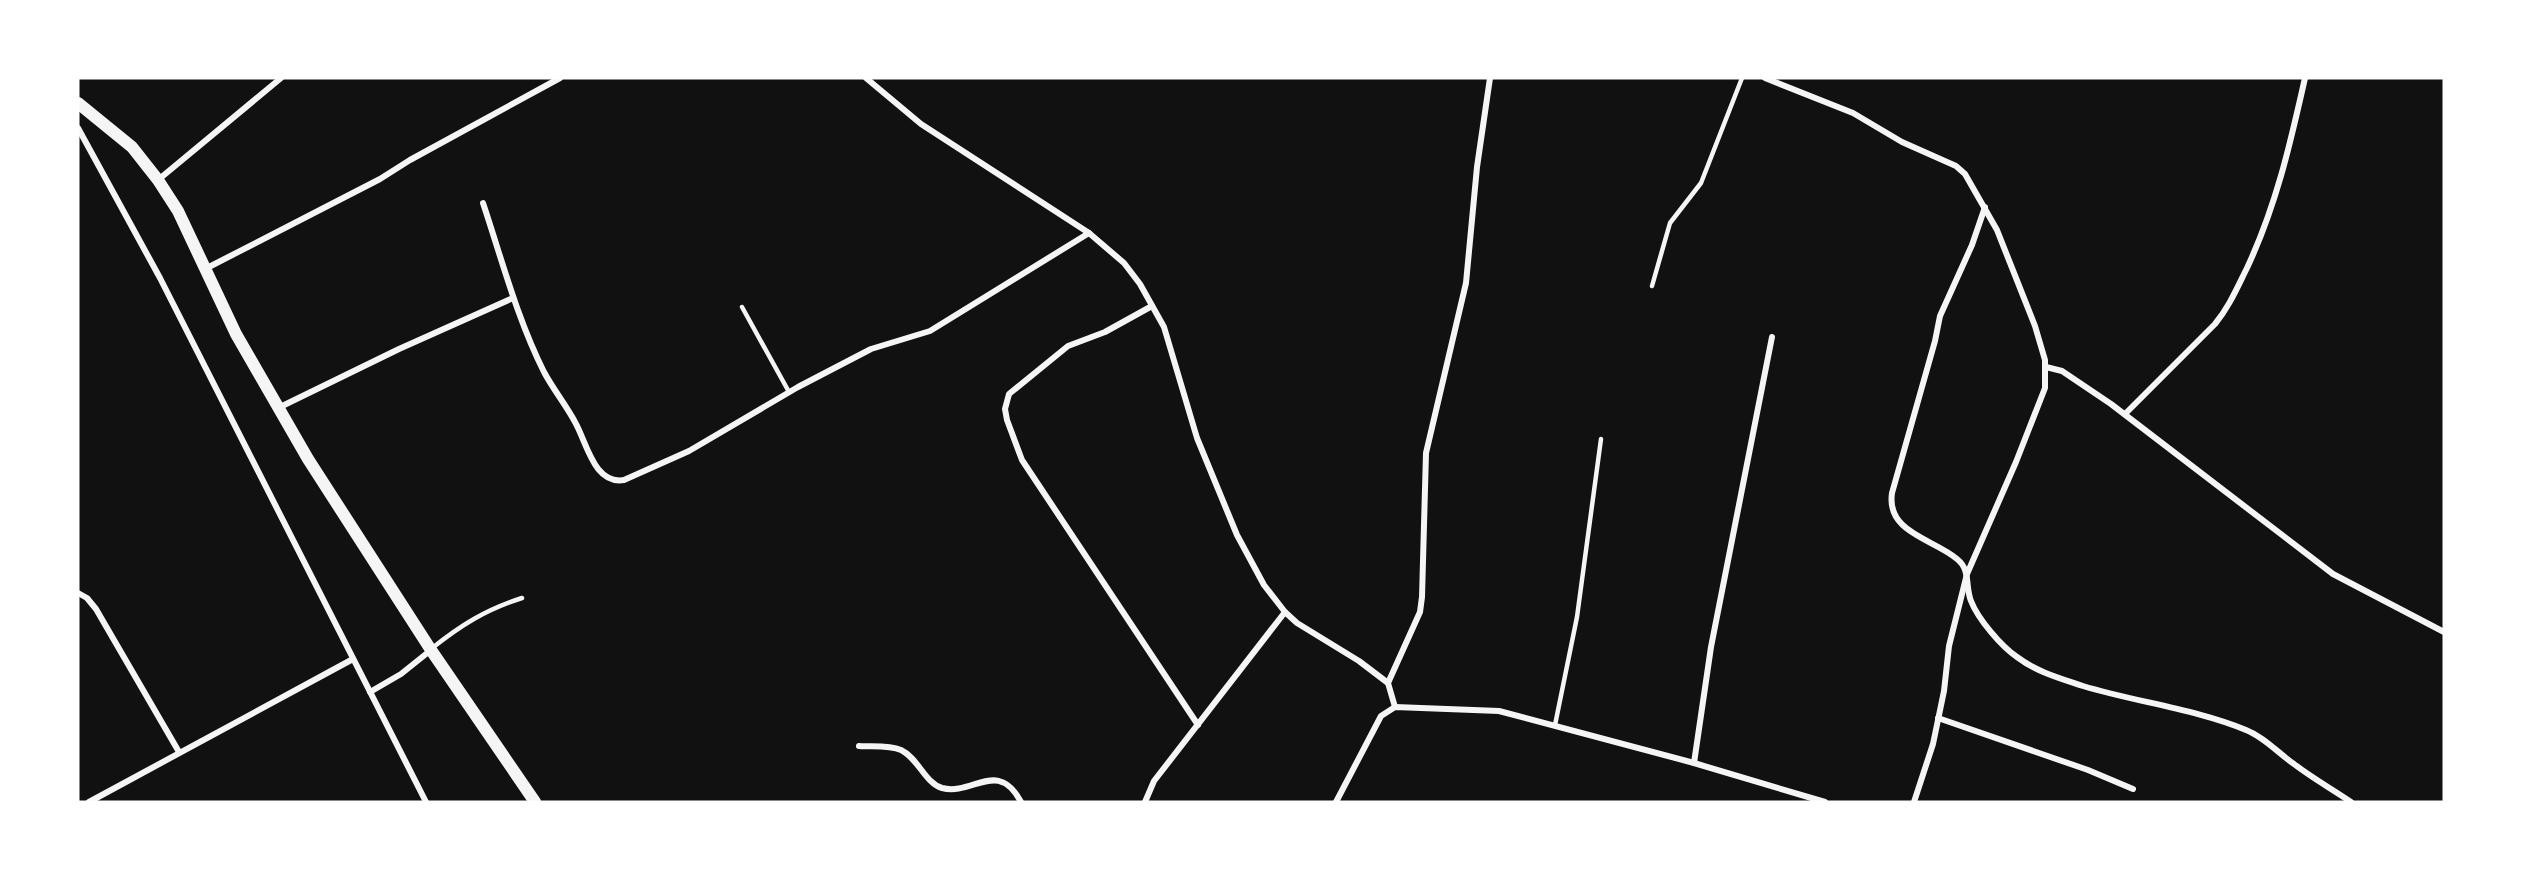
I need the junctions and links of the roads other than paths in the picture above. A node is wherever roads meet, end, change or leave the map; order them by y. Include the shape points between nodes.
1 (281, 78) edge
2 (560, 78) edge
3 (866, 78) edge
4 (1490, 78) edge
5 (1742, 78) edge
6 (1765, 78) edge
7 (2305, 78) edge
8 (78, 103) edge
9 (78, 128) edge
10 (158, 180) junction
11 (483, 203) dead end
12 (1985, 207) junction
13 (1089, 232) junction
14 (205, 269) junction
15 (1652, 286) dead end
16 (513, 298) junction
17 (1152, 306) junction
18 (742, 307) dead end
19 (1772, 336) dead end
20 (2046, 367) junction
21 (789, 392) junction
22 (278, 408) junction
23 (2125, 414) junction
24 (1601, 439) dead end
25 (1967, 574) junction
26 (78, 593) edge
27 (522, 598) dead end
28 (1285, 612) junction
29 (2444, 632) edge
30 (431, 650) junction
31 (353, 658) junction
32 (1388, 683) junction
33 (370, 692) junction
34 (1395, 707) junction
35 (1938, 718) junction
36 (1198, 725) junction
37 (1555, 725) junction
38 (859, 746) dead end
39 (179, 752) junction
40 (1694, 763) junction
41 (2133, 789) dead end
42 (1805, 799) edge
43 (89, 802) edge
44 (426, 802) edge
45 (535, 802) edge
46 (1021, 802) edge
47 (1145, 802) edge
48 (1336, 802) edge
49 (1826, 802) edge
50 (1914, 802) edge
51 (2351, 802) edge

1 - 10 street
2 - 14 street via 380,179
3 - 13 street via 921,124
4 - 32 street via 1466,284 1426,453 1420,612
5 - 15 lane via 1701,183 1670,223
6 - 12 street via 1853,113 1902,142 1956,166 1971,182
7 - 23 street via 2270,216 2228,308
8 - 10 main road via 132,147
9 - 31 street via 160,278
10 - 14 main road via 178,211
11 - 16 street
12 - 20 street via 2035,326
12 - 25 street via 1940,316 1891,500 1902,526 1952,555
13 - 17 street via 1124,263
13 - 21 street via 930,331 871,349
14 - 22 main road
16 - 21 street via 544,372 577,424 601,474 615,482 689,451
16 - 22 street
17 - 28 street via 1164,327 1197,438 1229,519 1249,561
17 - 36 street via 1105,332 1068,346 1009,394 1005,409 1022,460
18 - 21 lane
19 - 40 street via 1711,648
20 - 23 street via 2062,371
20 - 25 street via 2042,396
22 - 30 main road
23 - 29 street via 2333,574
24 - 37 lane via 1577,617
25 - 35 street via 1949,646
25 - 51 street via 1971,601 1998,640 2038,671 2248,730
26 - 39 street via 96,609
27 - 30 lane via 471,619
28 - 32 street
28 - 36 street
30 - 33 street
30 - 45 main road
31 - 33 street
31 - 39 street
32 - 34 street
33 - 44 street
34 - 37 street via 1498,711
34 - 48 street via 1381,716
35 - 41 street
35 - 50 street
36 - 47 street via 1154,781
37 - 40 street
38 - 46 street via 904,752 945,789 1002,782 1015,791
39 - 43 street
40 - 42 street
42 - 49 street

